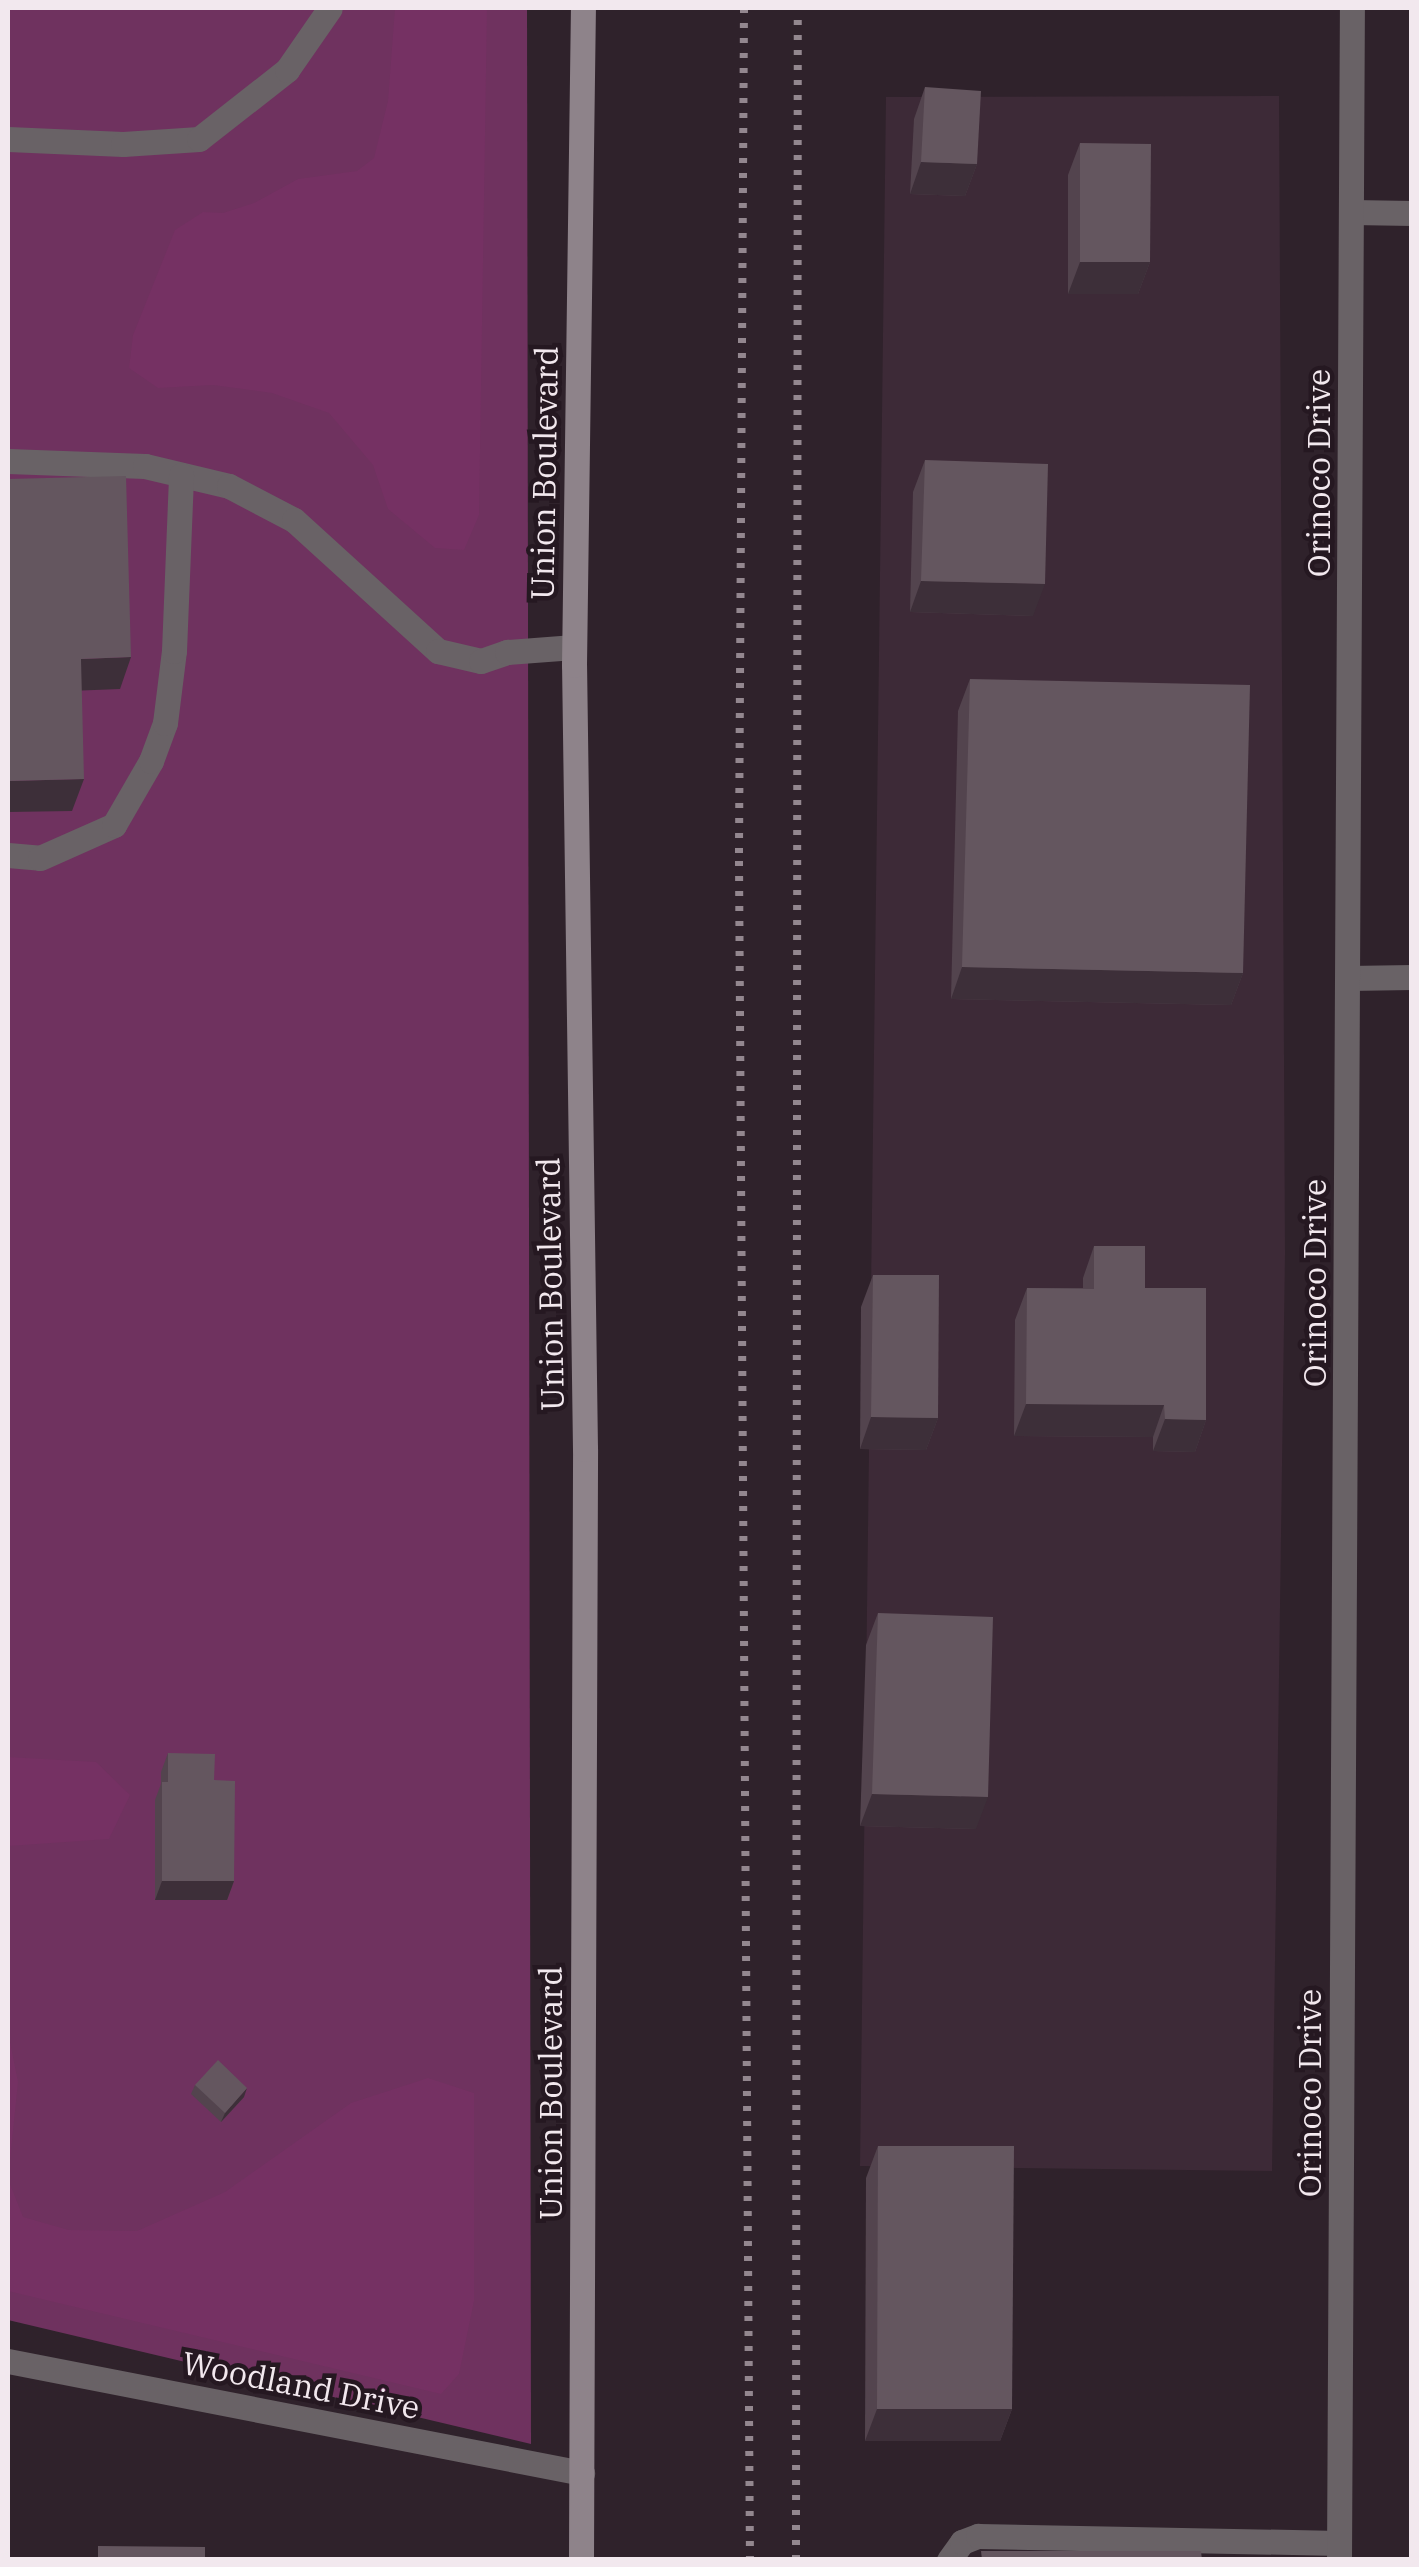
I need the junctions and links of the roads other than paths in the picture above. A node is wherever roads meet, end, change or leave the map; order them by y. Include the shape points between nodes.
1 (330, 8) edge
2 (583, 8) edge
3 (1352, 8) edge
4 (8, 139) edge
5 (1352, 212) junction
6 (1412, 212) edge
7 (8, 461) edge
8 (181, 474) junction
9 (574, 647) junction
10 (8, 855) edge
11 (1412, 977) edge
12 (1348, 978) junction
13 (8, 2362) edge
14 (582, 2474) junction
15 (1339, 2551) edge
16 (581, 2560) edge
17 (948, 2560) edge

1 - 4 street via 287,70 199,139
2 - 9 main road, Union Boulevard
3 - 5 street, Orinoco Drive
5 - 6 street
5 - 12 street, Orinoco Drive
7 - 8 street via 144,466
8 - 9 street via 229,486 294,520 438,651 481,661
8 - 10 street via 174,651 165,723 151,760 114,825 40,858
9 - 14 main road, Union Boulevard via 584,1449
11 - 12 street
12 - 15 street, Orinoco Drive
13 - 14 street, Woodland Drive
14 - 16 main road, Union Boulevard
15 - 17 street via 978,2536 962,2542

